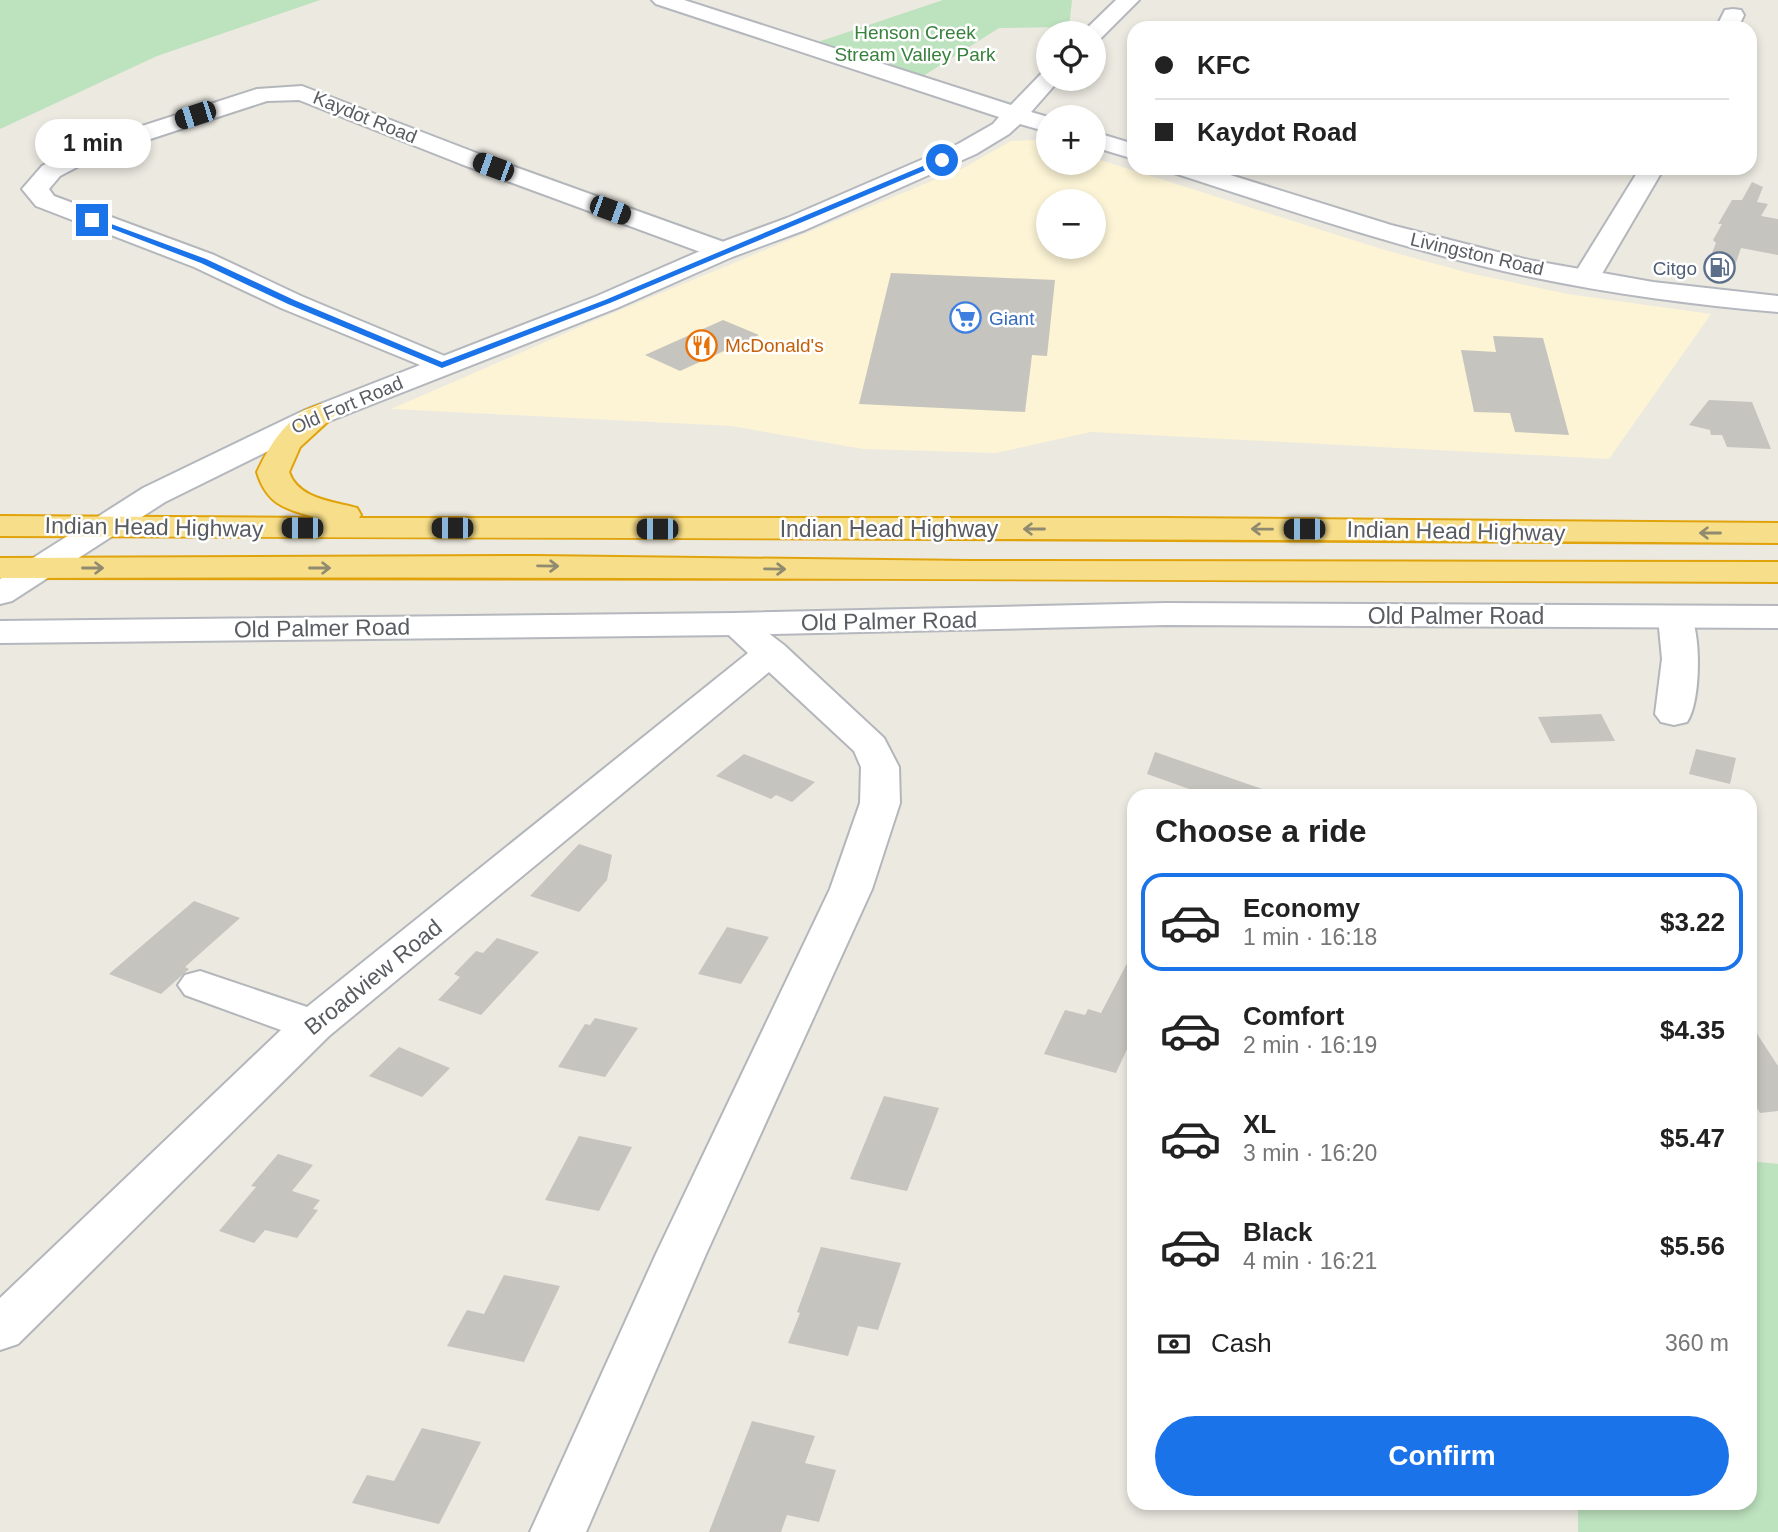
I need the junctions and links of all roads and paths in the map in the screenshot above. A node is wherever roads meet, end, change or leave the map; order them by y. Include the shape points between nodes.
1 (663, 0) edge
2 (1128, 0) edge
3 (1106, 21) edge
4 (1039, 91) edge
5 (1018, 115) junction
6 (1036, 120) edge
7 (1106, 143) edge
8 (1127, 150) edge
9 (1206, 175) edge
10 (1648, 175) edge
11 (723, 251) junction
12 (1586, 278) junction
13 (1778, 304) edge
14 (442, 365) junction
15 (321, 414) junction
16 (105, 525) junction
17 (0, 526) edge
18 (500, 528) junction
19 (1778, 533) edge
20 (0, 568) edge
21 (39, 568) junction
22 (1778, 572) edge
23 (0, 594) edge
24 (1676, 617) junction
25 (1778, 617) edge
26 (736, 624) junction
27 (0, 632) edge
28 (771, 653) junction
29 (1674, 714) dead end
30 (200, 985) dead end
31 (313, 1025) junction
32 (0, 1330) edge
33 (558, 1532) edge

1 - 5 street
2 - 3 street
4 - 5 street, Old Fort Road
5 - 6 street
5 - 11 street, Old Fort Road via 1001,130 918,172
7 - 8 street
9 - 12 street, Livingston Road via 1450,250
10 - 12 street
11 - 14 street, Old Fort Road via 607,302
11 - 14 street, Kaydot Road via 302,93 265,94 89,151 51,171 35,189 45,201 204,261
12 - 13 street, Livingston Road
14 - 15 street, Old Fort Road
15 - 16 street, Old Fort Road via 215,464
15 - 18 highway via 286,443 273,472 278,488 297,502 364,518
16 - 17 highway, Indian Head Highway
16 - 18 highway, Indian Head Highway
16 - 21 street, Old Fort Road
19 -> 18 highway, Indian Head Highway
20 - 21 highway, Indian Head Highway
21 -> 22 highway, Indian Head Highway
21 - 23 street, Old Fort Road
24 - 25 street, Old Palmer Road
24 - 26 street, Old Palmer Road via 1166,614
24 - 29 street via 1680,659
26 - 27 street, Old Palmer Road
26 - 28 street
28 - 31 street, Broadview Road
28 - 33 street via 871,746 880,767 880,803 851,888
30 - 31 street
31 - 32 street, Broadview Road

